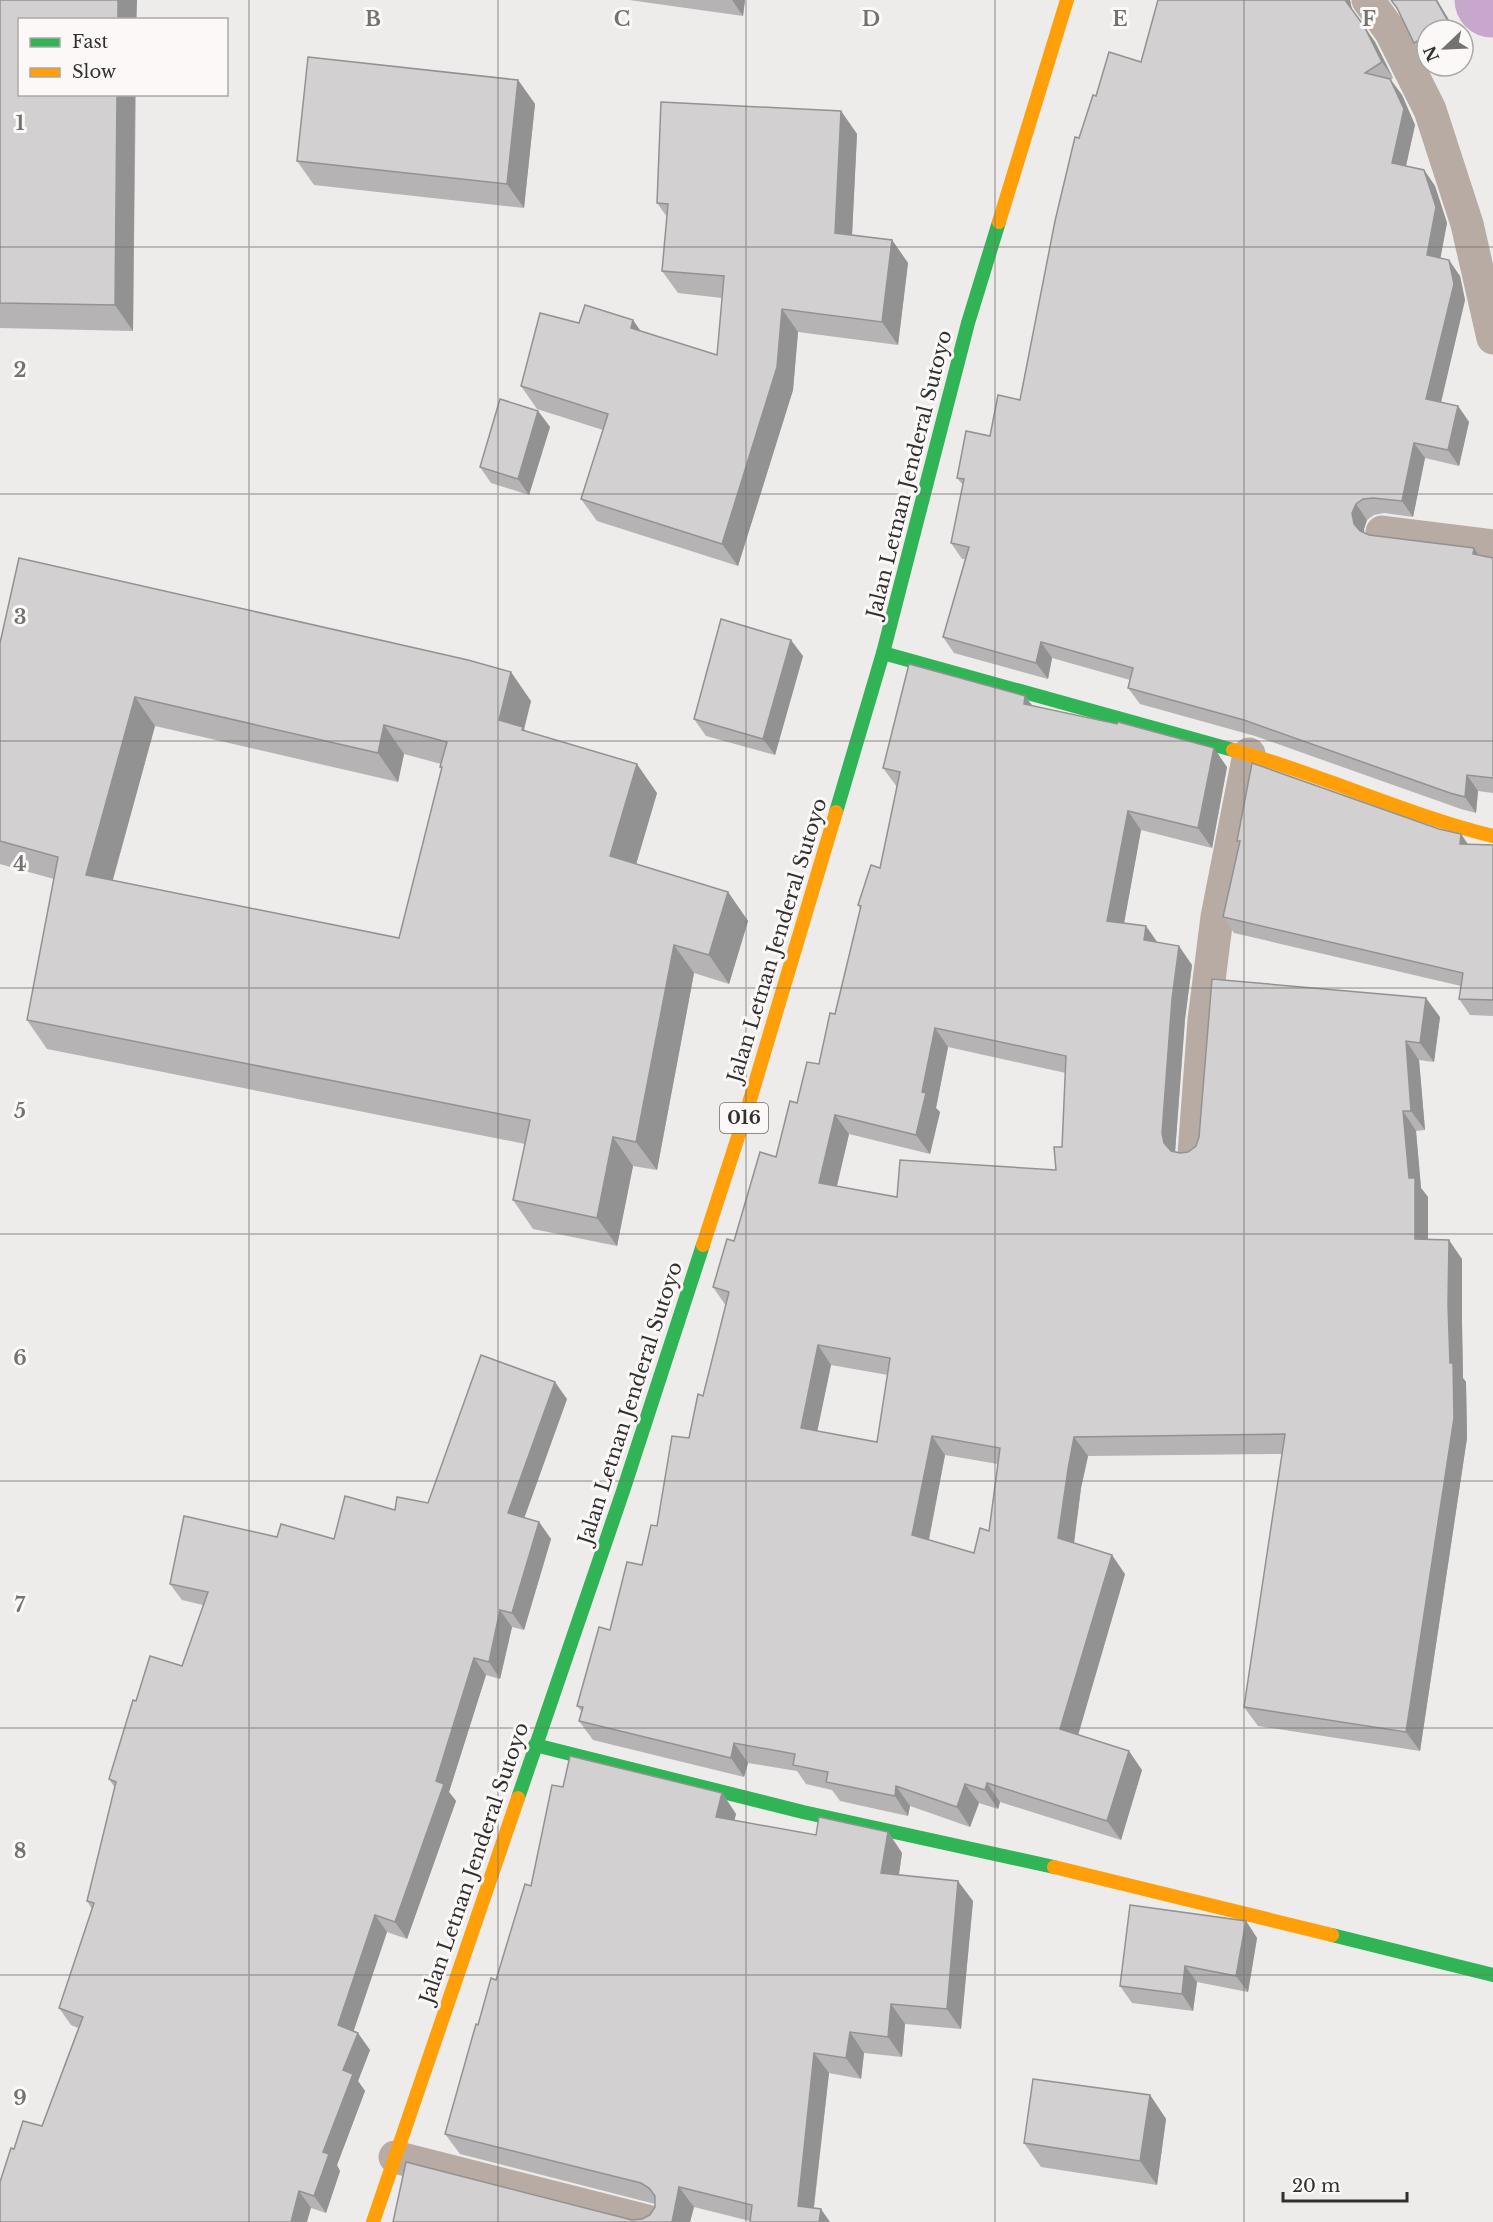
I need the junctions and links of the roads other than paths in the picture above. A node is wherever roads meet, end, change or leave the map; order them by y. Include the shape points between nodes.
1 (1067, 0) edge
2 (1368, 0) edge
3 (1493, 338) edge
4 (1382, 532) dead end
5 (1493, 546) edge
6 (883, 653) junction
7 (1249, 754) junction
8 (1493, 836) edge
9 (1194, 1154) edge
10 (535, 1745) junction
11 (1493, 1976) edge
12 (395, 2157) junction
13 (373, 2222) edge
14 (651, 2222) edge

1 - 6 main road, Jalan Letnan Jenderal Sutoyo / 016 via 968,323
2 - 3 street via 1391,32 1430,110 1467,224
4 - 5 street
6 - 7 main road
6 - 10 main road, Jalan Letnan Jenderal Sutoyo / 016 via 750,1100 623,1491
7 - 8 main road via 1456,827
7 - 9 street via 1217,917
10 - 11 main road via 803,1812 1074,1871
10 - 12 main road, Jalan Letnan Jenderal Sutoyo / 016
12 - 13 main road, Jalan Letnan Jenderal Sutoyo / 016
12 - 14 street

